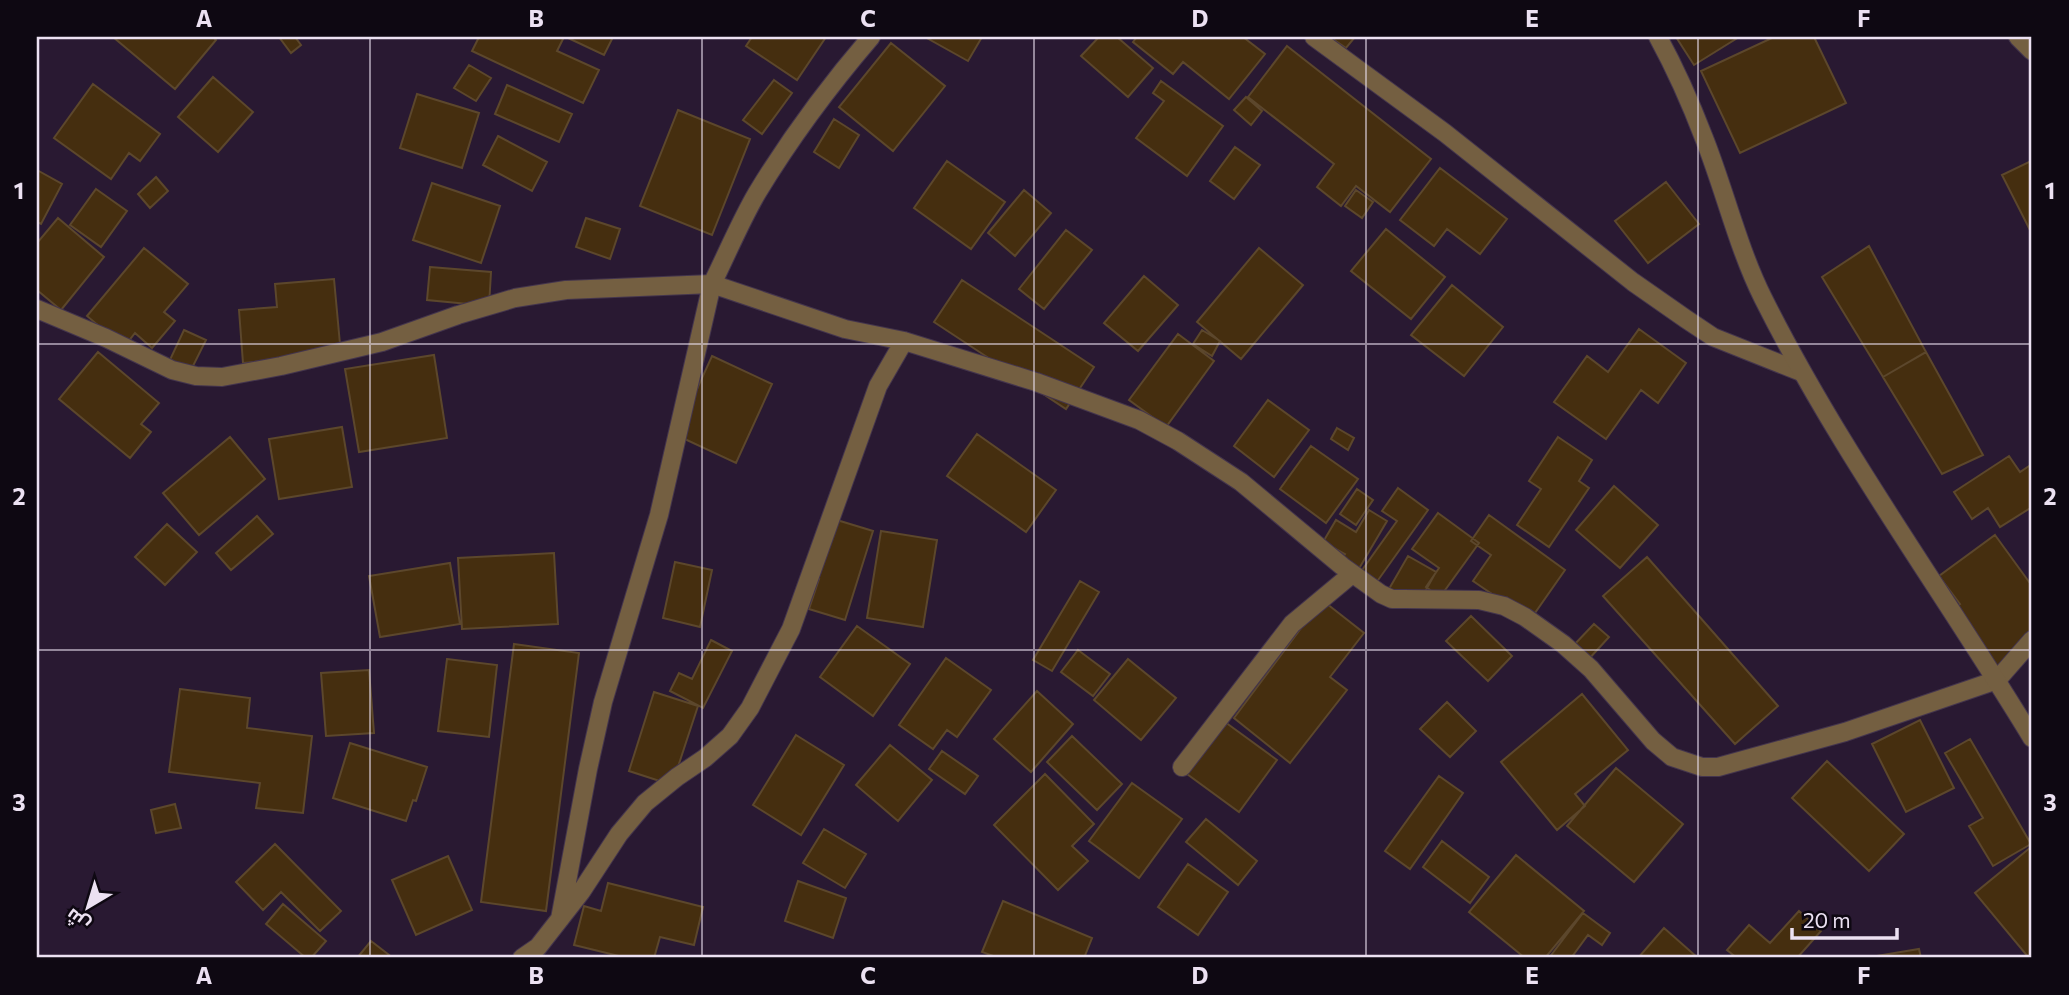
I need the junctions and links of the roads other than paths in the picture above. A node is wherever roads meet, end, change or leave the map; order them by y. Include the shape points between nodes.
1 (872, 37) edge
2 (1314, 37) edge
3 (1658, 37) edge
4 (2018, 37) edge
5 (2032, 51) edge
6 (712, 284) junction
7 (37, 309) edge
8 (904, 341) junction
9 (1801, 372) junction
10 (1353, 574) junction
11 (2032, 640) edge
12 (1997, 680) junction
13 (2032, 738) edge
14 (1182, 767) dead end
15 (560, 919) junction
16 (522, 958) edge

1 - 6 street via 780,157
2 - 9 street via 1686,319 1713,337
3 - 9 street via 1705,139 1761,295
4 - 5 street
6 - 7 street via 566,290 515,298 382,342 222,377 172,370
6 - 8 street via 845,329
6 - 15 street via 659,515 603,702
8 - 10 street via 1139,420 1241,482
8 - 15 street via 878,386 790,629 750,708 730,736 645,803
9 - 12 street
10 - 12 street via 1392,598 1479,600 1525,617 1591,669 1653,741 1672,757 1702,767 1718,767 1845,732
10 - 14 street via 1292,624
11 - 12 street
12 - 13 street
15 - 16 street via 538,947

